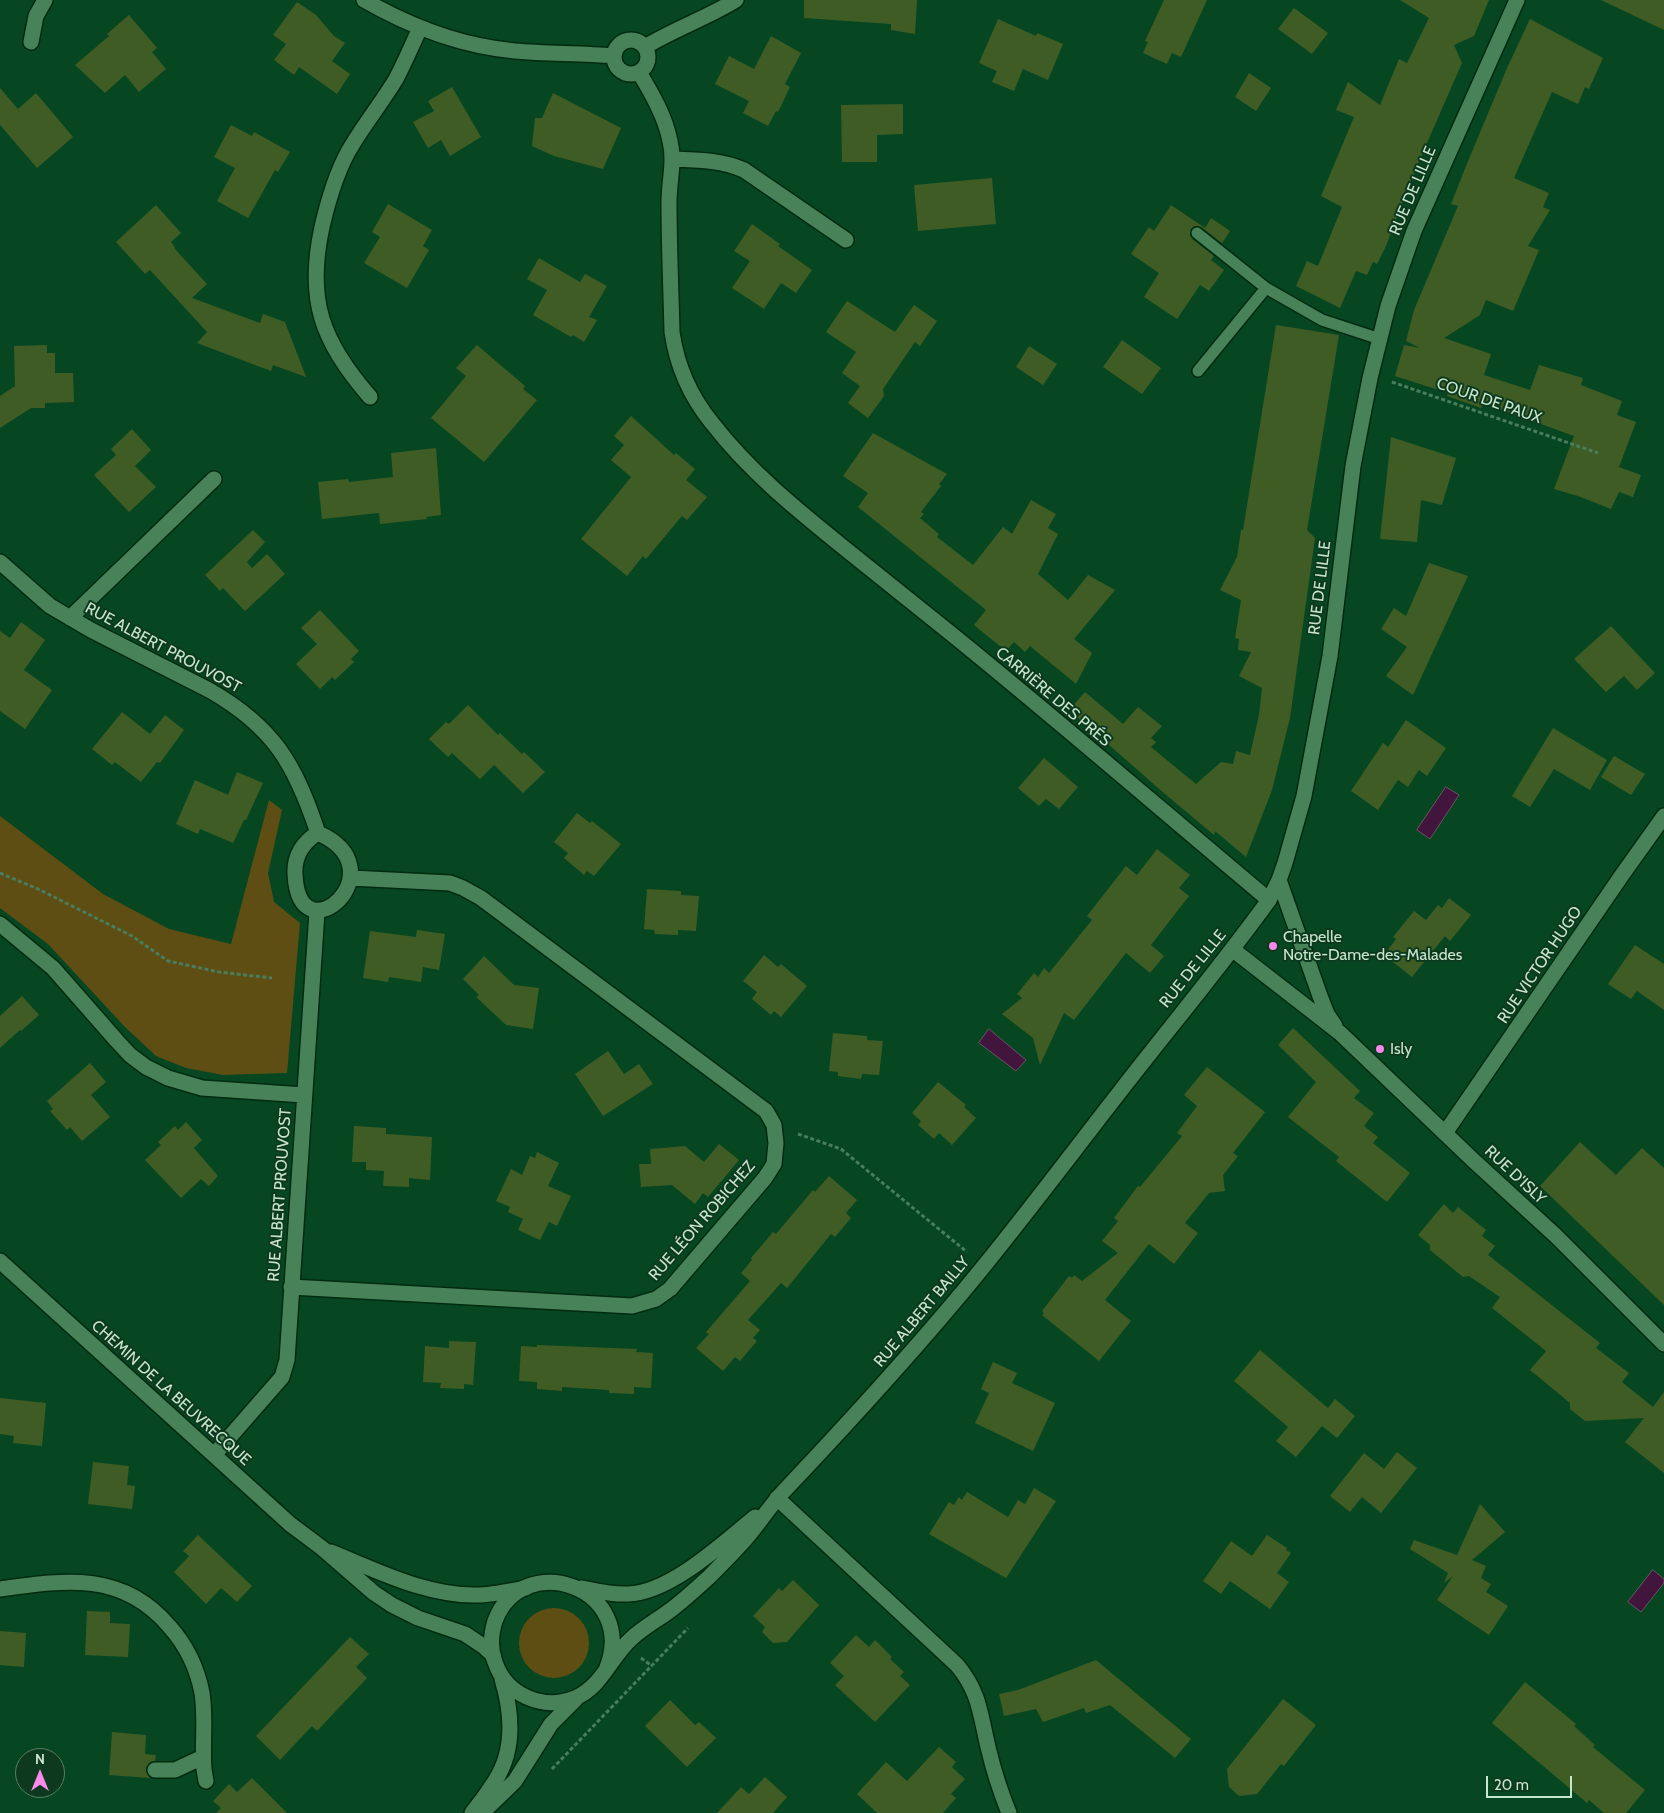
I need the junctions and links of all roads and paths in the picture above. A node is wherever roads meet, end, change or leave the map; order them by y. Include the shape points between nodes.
1 (45, 0) edge
2 (364, 0) edge
3 (736, 0) edge
4 (1517, 0) edge
5 (420, 28) junction
6 (31, 42) dead end
7 (645, 47) junction
8 (614, 56) junction
9 (640, 72) junction
10 (673, 159) junction
11 (1197, 233) dead end
12 (846, 240) dead end
13 (1266, 288) junction
14 (1380, 339) junction
15 (1198, 371) dead end
16 (1370, 378) junction
17 (370, 397) dead end
18 (1598, 453) dead end
19 (214, 479) dead end
20 (0, 562) edge
21 (70, 618) junction
22 (1664, 816) edge
23 (318, 833) junction
24 (0, 873) edge
25 (351, 878) junction
26 (1279, 880) junction
27 (1269, 900) junction
28 (317, 912) junction
29 (0, 924) edge
30 (1232, 949) junction
31 (272, 978) dead end
32 (1340, 1033) junction
33 (304, 1095) junction
34 (774, 1125) junction
35 (1445, 1133) junction
36 (1083, 1139) joint
37 (948, 1237) dead end
38 (0, 1261) edge
39 (292, 1287) junction
40 (1664, 1344) edge
41 (214, 1455) junction
42 (777, 1498) junction
43 (322, 1548) junction
44 (573, 1586) junction
45 (527, 1587) junction
46 (0, 1589) edge
47 (693, 1622) dead end
48 (493, 1655) junction
49 (606, 1670) junction
50 (501, 1675) junction
51 (580, 1696) junction
52 (203, 1757) junction
53 (155, 1770) dead end
54 (549, 1771) dead end
55 (206, 1781) dead end
56 (472, 1813) edge
57 (482, 1813) edge
58 (1009, 1813) edge

1 - 6 street via 36,16
2 - 5 street
3 - 7 street
4 - 14 street, RUE DE LILLE via 1414,232 1400,267
5 - 8 street via 488,47
5 - 17 street via 396,79 340,168 328,200 317,254 315,287 320,313 340,358
7 - 8 street via 631,40 623,42 616,47
7 - 9 street via 648,61
8 - 9 street via 615,63 625,73
9 - 10 street, CARRIÈRE DES PRÉS via 663,118
10 - 12 street via 716,161 744,170
10 - 27 street, CARRIÈRE DES PRÉS via 669,200 672,332 678,364 710,421 761,477 813,523
11 - 13 lane
13 - 14 lane via 1322,320
13 - 15 lane
14 - 16 street, RUE DE LILLE
16 - 18 path, COUR DE PAUX via 1398,383
16 - 26 street, RUE DE LILLE via 1353,466 1322,706 1304,796
19 - 21 street, RUE ALBERT PROUVOST
20 - 21 street, RUE ALBERT PROUVOST via 32,592
21 - 23 street, RUE ALBERT PROUVOST via 209,690 254,721 280,749 292,768
22 - 35 street, RUE VICTOR HUGO
23 - 25 street via 342,848 350,865
23 - 28 street via 307,840 297,856 295,873 302,901
24 - 31 path via 132,936 168,961 219,972
25 - 28 street via 344,894 332,907
25 - 34 street via 450,883 481,898 766,1111
26 - 27 street, RUE DE LILLE
26 - 32 street, RUE D'ISLY via 1327,1014
27 - 30 street, RUE DE LILLE
28 - 33 street, RUE ALBERT PROUVOST
29 - 33 street via 53,968 116,1041 146,1067 168,1078 202,1088
30 - 32 street, RUE D'ISLY
30 - 36 street, RUE DE LILLE
32 - 35 street, RUE D'ISLY
33 - 39 street, RUE ALBERT PROUVOST
34 - 37 path via 841,1149
34 - 39 street, RUE LÉON ROBICHEZ via 774,1164 765,1178 670,1289 656,1299 632,1306
35 - 40 street, RUE D'ISLY via 1556,1236
36 - 42 street, RUE ALBERT BAILLY via 914,1349 854,1418
38 - 41 street, CHEMIN DE LA BEUVRECQUE
39 - 41 street, RUE ALBERT PROUVOST via 282,1377
41 - 43 street, CHEMIN DE LA BEUVRECQUE via 290,1524
42 - 44 street via 687,1570 647,1591 614,1594
42 - 49 street via 748,1536 708,1577 674,1608 629,1640
42 - 58 street via 966,1676 975,1691 989,1751
43 - 45 street, CHEMIN DE LA BEUVRECQUE via 415,1585 450,1593 497,1594
43 - 48 street, CHEMIN DE LA BEUVRECQUE via 392,1605 465,1634
44 - 45 street via 554,1582
44 - 49 street via 589,1594 607,1616 612,1652
45 - 48 street via 514,1595 500,1612 492,1633
46 - 52 street via 84,1582 116,1588 158,1613 189,1650 195,1665 202,1694
47 - 54 path
48 - 50 street
49 - 51 street via 595,1685
50 - 51 street via 518,1692 540,1702 556,1703
50 - 56 street via 509,1711 508,1747 496,1780
51 - 57 street via 551,1724 515,1782
52 - 53 street via 176,1770
52 - 55 street

